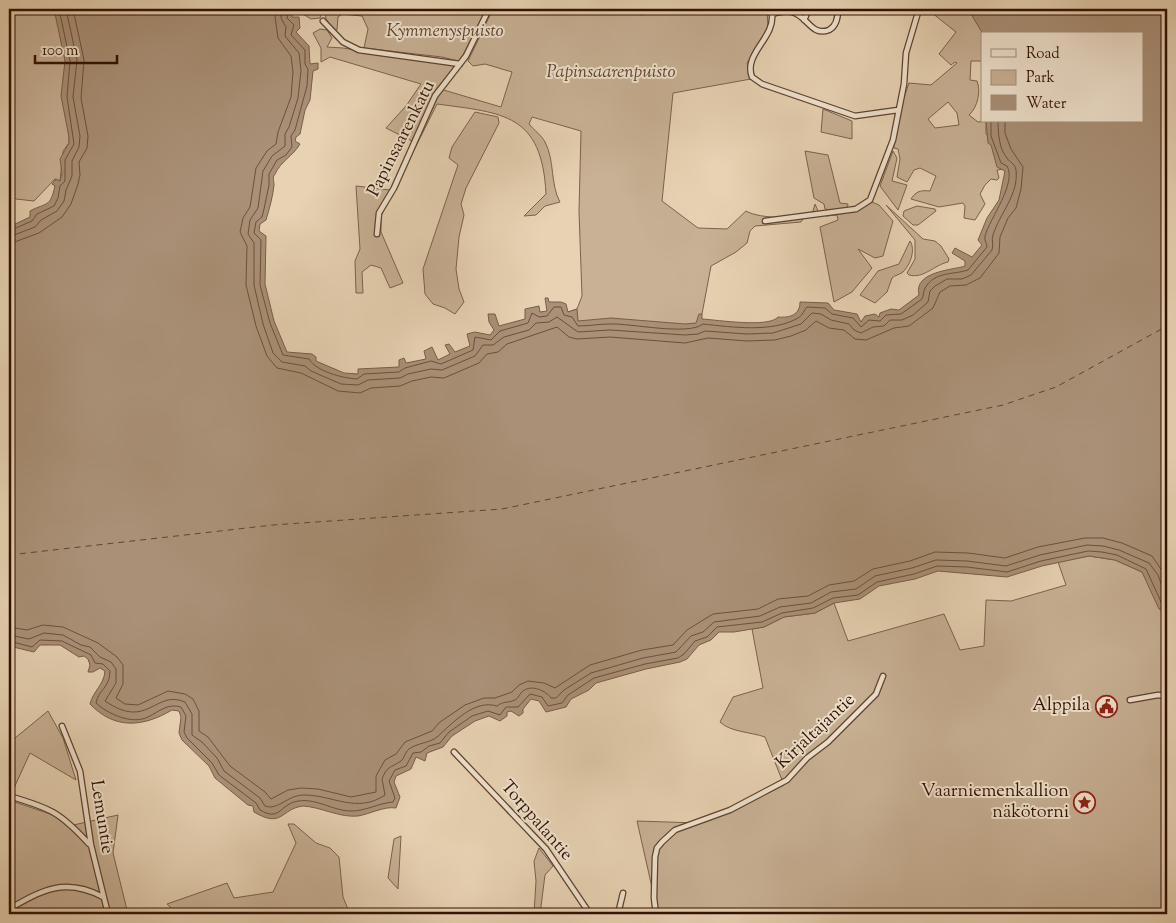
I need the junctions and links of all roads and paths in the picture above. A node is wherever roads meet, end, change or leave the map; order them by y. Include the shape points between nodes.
1 (490, 9) edge
2 (809, 9) edge
3 (838, 9) edge
4 (918, 9) edge
5 (804, 20) junction
6 (323, 21) dead end
7 (460, 64) junction
8 (898, 110) junction
9 (765, 220) dead end
10 (377, 234) dead end
11 (883, 676) dead end
12 (1167, 696) edge
13 (1130, 700) dead end
14 (62, 726) dead end
15 (454, 752) dead end
16 (9, 796) edge
17 (90, 845) junction
18 (624, 893) dead end
19 (103, 897) junction
20 (9, 909) edge
21 (108, 914) edge
22 (590, 914) edge
23 (618, 914) edge
24 (656, 914) edge

1 - 7 street, Papinsaarenkatu
2 - 5 street
3 - 5 street via 833,28 820,31
4 - 8 street via 908,44
5 - 8 street via 791,12 772,14 770,30 750,62 751,74 756,81 855,116
6 - 7 street via 342,42 359,50
7 - 10 street, Papinsaarenkatu via 435,96 378,216
8 - 9 street via 886,161 867,203 856,209
11 - 24 street, Kirjaltajantie via 876,694 787,780 730,810 675,830 662,842 655,857
12 - 13 street
14 - 17 street, Lemuntie via 80,771
15 - 22 street, Torppalantie via 546,849
16 - 17 street via 64,817
17 - 19 street, Lemuntie
18 - 23 street
19 - 20 street via 75,888 56,887
19 - 21 street, Lemuntie

